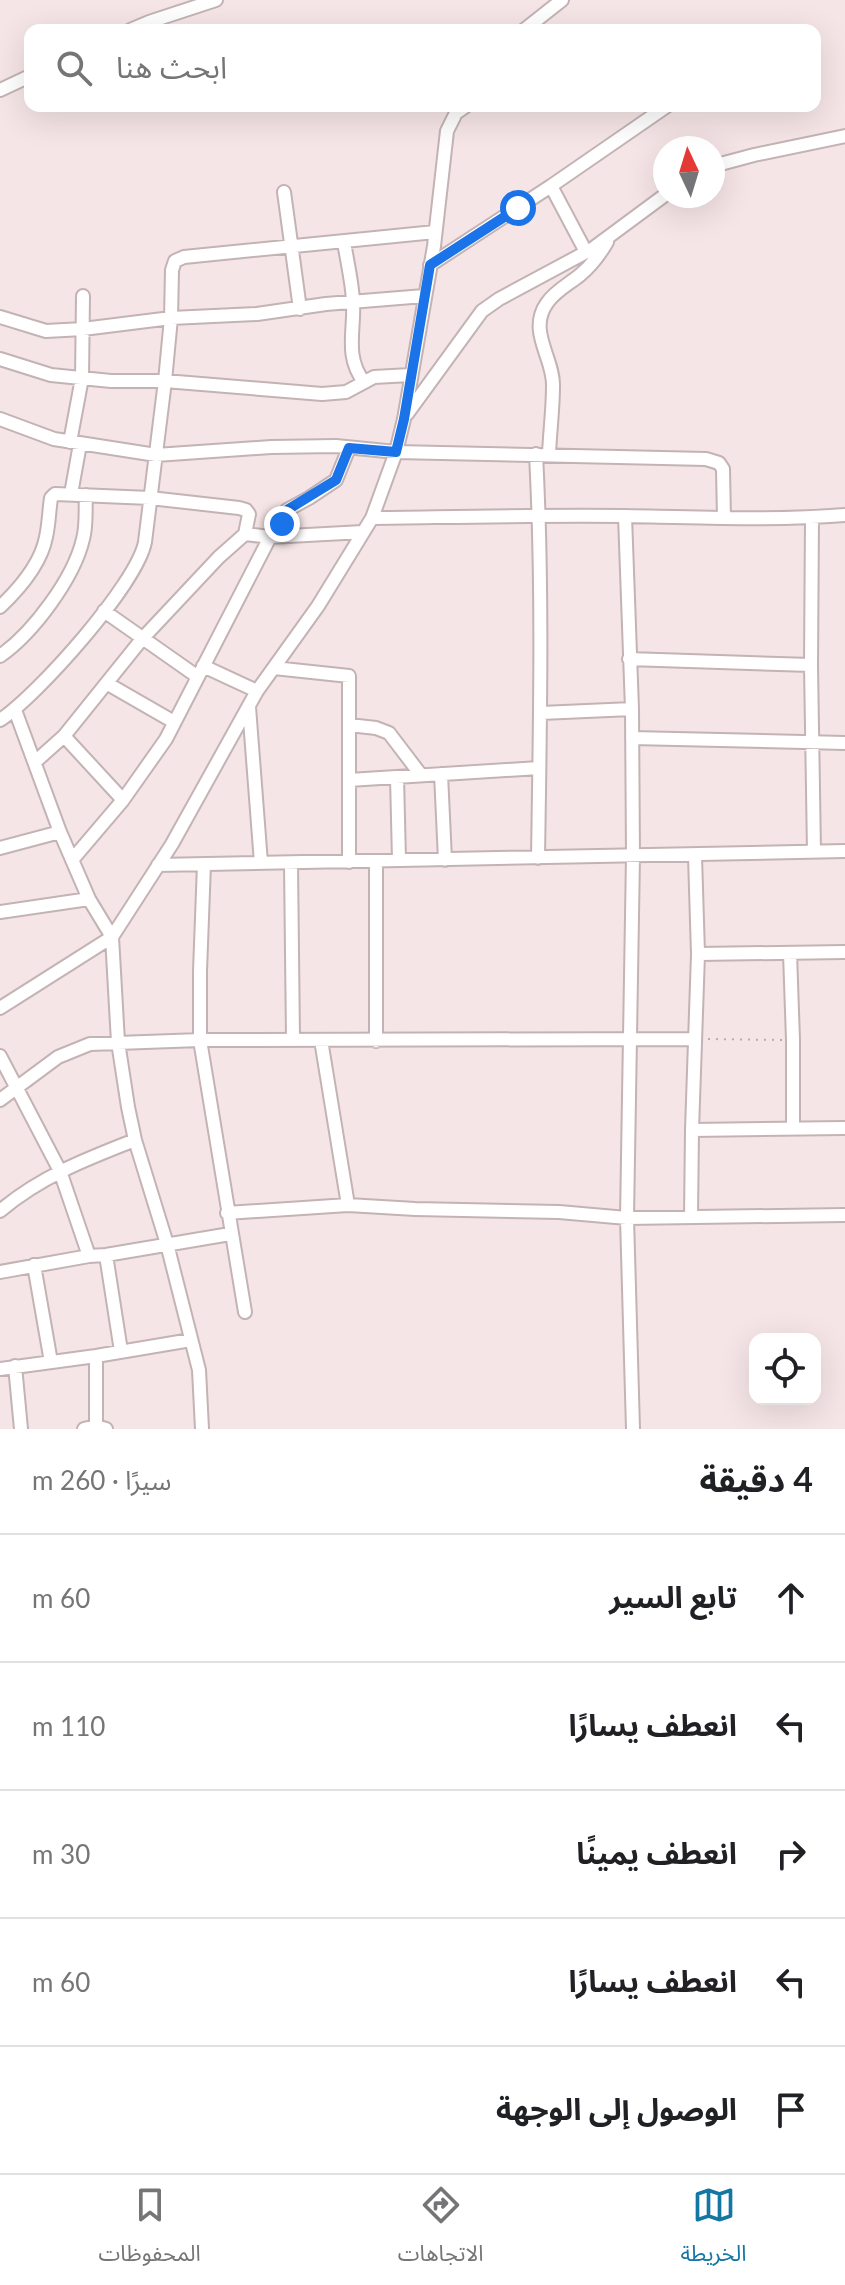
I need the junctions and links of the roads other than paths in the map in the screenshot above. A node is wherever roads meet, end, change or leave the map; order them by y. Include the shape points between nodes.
1 (216, 0) edge
2 (562, 0) edge
3 (144, 24) edge
4 (532, 24) edge
5 (24, 79) edge
6 (0, 90) edge
7 (452, 112) edge
8 (658, 112) edge
9 (845, 136) edge
10 (725, 163) edge
11 (551, 186) junction
12 (284, 192) dead end
13 (653, 204) edge
14 (435, 232) junction
15 (611, 236) junction
16 (344, 242) junction
17 (291, 248) junction
18 (586, 252) junction
19 (430, 265) junction
20 (83, 296) dead end
21 (424, 296) junction
22 (353, 301) junction
23 (300, 309) junction
24 (0, 317) edge
25 (171, 318) junction
26 (83, 329) junction
27 (0, 359) edge
28 (410, 375) junction
29 (82, 378) junction
30 (165, 381) junction
31 (364, 382) junction
32 (0, 419) edge
33 (404, 419) junction
34 (75, 443) junction
35 (349, 448) junction
36 (396, 452) junction
37 (543, 454) junction
38 (156, 455) junction
39 (71, 494) junction
40 (86, 495) junction
41 (150, 498) junction
42 (539, 515) junction
43 (845, 515) edge
44 (625, 516) junction
45 (812, 517) junction
46 (372, 518) junction
47 (724, 518) junction
48 (363, 532) junction
49 (245, 534) junction
50 (276, 537) junction
51 (0, 607) edge
52 (104, 611) junction
53 (142, 639) junction
54 (0, 656) edge
55 (629, 659) junction
56 (811, 665) junction
57 (274, 668) junction
58 (200, 672) junction
59 (108, 684) junction
60 (257, 691) junction
61 (249, 707) junction
62 (632, 709) junction
63 (15, 710) junction
64 (541, 713) junction
65 (0, 720) edge
66 (174, 722) junction
67 (349, 725) junction
68 (64, 736) junction
69 (632, 738) junction
70 (813, 743) junction
71 (845, 743) edge
72 (35, 762) junction
73 (539, 768) junction
74 (441, 774) junction
75 (421, 775) junction
76 (397, 777) junction
77 (349, 780) junction
78 (123, 800) junction
79 (60, 832) junction
80 (0, 848) edge
81 (845, 851) edge
82 (814, 852) junction
83 (633, 856) junction
84 (695, 856) junction
85 (538, 858) junction
86 (72, 860) junction
87 (399, 860) junction
88 (445, 860) junction
89 (349, 862) junction
90 (376, 862) junction
91 (261, 863) junction
92 (291, 863) junction
93 (204, 864) junction
94 (158, 865) junction
95 (89, 899) junction
96 (0, 912) edge
97 (112, 937) junction
98 (845, 952) edge
99 (790, 953) junction
100 (698, 954) junction
101 (0, 1008) edge
102 (631, 1039) junction
103 (695, 1039) junction
104 (200, 1040) junction
105 (293, 1040) junction
106 (321, 1040) junction
107 (376, 1041) junction
108 (118, 1042) junction
109 (0, 1056) edge
110 (16, 1088) junction
111 (0, 1100) edge
112 (793, 1128) junction
113 (845, 1128) edge
114 (692, 1130) junction
115 (135, 1140) junction
116 (60, 1171) junction
117 (348, 1205) junction
118 (0, 1211) edge
119 (227, 1213) junction
120 (845, 1215) edge
121 (691, 1217) junction
122 (627, 1218) junction
123 (230, 1234) junction
124 (167, 1244) junction
125 (106, 1255) junction
126 (89, 1256) junction
127 (34, 1265) junction
128 (0, 1272) edge
129 (245, 1312) dead end
130 (191, 1340) junction
131 (121, 1351) junction
132 (96, 1356) junction
133 (51, 1362) junction
134 (15, 1366) junction
135 (0, 1369) edge
136 (95, 1428) edge
137 (21, 1429) edge
138 (202, 1429) edge
139 (633, 1429) edge

1 - 3 street
2 - 4 street
5 - 6 street
7 - 14 street
8 - 11 street
9 - 10 street
11 - 18 street
11 - 19 street
12 - 17 street
13 - 15 street
14 - 16 street
14 - 19 street
15 - 18 street
15 - 37 street via 541,314 541,344 554,382
16 - 17 street
16 - 22 street
17 - 23 street
17 - 25 street via 178,259 172,270
18 - 33 street via 482,311
19 - 21 street
20 - 26 street
21 - 22 street
21 - 28 street
22 - 23 street
22 - 31 street via 352,357
23 - 25 street
24 - 26 street via 46,331
25 - 26 street
25 - 30 street
26 - 29 street
27 - 29 street via 51,375
28 - 31 street
28 - 33 street
29 - 30 street
29 - 34 street
30 - 31 street via 335,394
30 - 38 street
32 - 34 street
33 - 36 street
34 - 38 street
34 - 39 street
35 - 36 street
35 - 38 street
35 - 50 street via 336,480 287,510
36 - 37 street
36 - 46 street
37 - 42 street
37 - 47 street via 715,461 723,469
38 - 41 street
39 - 40 street
39 - 51 street via 52,496 38,558
40 - 41 street
40 - 54 street via 84,536 66,579 16,645
41 - 49 street via 246,510 250,519
41 - 52 street via 142,556
42 - 44 street
42 - 46 street
42 - 64 street
43 - 45 street
44 - 47 street
44 - 55 street
45 - 47 street
45 - 56 street
46 - 48 street
48 - 50 street
48 - 57 street
49 - 50 street
49 - 53 street
50 - 58 street
52 - 53 street
52 - 63 street via 62,664
53 - 58 street
53 - 59 street
55 - 56 street
55 - 62 street
56 - 70 street
57 - 60 street
57 - 67 street via 349,676
58 - 60 street
58 - 66 street
59 - 66 street
59 - 68 street
60 - 61 street
61 - 91 street
61 - 94 street
62 - 64 street
62 - 69 street
63 - 65 street
63 - 72 street
64 - 73 street
66 - 78 street
67 - 75 street via 389,733
67 - 77 street
68 - 72 street
68 - 78 street
69 - 70 street
69 - 83 street
70 - 71 street
70 - 82 street
72 - 79 street
73 - 74 street
73 - 85 street
74 - 75 street
74 - 88 street
75 - 76 street
76 - 77 street
76 - 87 street
77 - 89 street
78 - 86 street
79 - 80 street
79 - 86 street
81 - 82 street
82 - 84 street
83 - 84 street
83 - 85 street
83 - 102 street
84 - 100 street
85 - 88 street
86 - 95 street
87 - 88 street
87 - 90 street
89 - 90 street
89 - 92 street
90 - 107 street
91 - 92 street
91 - 93 street
92 - 105 street
93 - 94 street
93 - 104 street
94 - 97 street
95 - 96 street
95 - 97 street
97 - 101 street
97 - 108 street
98 - 99 street
99 - 100 street
99 - 112 street
100 - 103 street
102 - 103 street
102 - 107 street
102 - 122 street
103 - 114 street
104 - 105 street
104 - 108 street
104 - 119 street
105 - 106 street
106 - 107 street
106 - 117 street
108 - 110 street via 90,1044 58,1057
108 - 115 street
109 - 110 street
110 - 111 street
110 - 116 street
112 - 113 street
112 - 114 street
114 - 121 street
115 - 116 street
115 - 124 street
116 - 118 street
116 - 126 street
117 - 119 street
117 - 122 street
119 - 123 street
120 - 121 street
121 - 122 street
122 - 139 street
123 - 124 street
123 - 129 street
124 - 125 street
124 - 130 street
125 - 126 street
125 - 131 street
126 - 127 street
127 - 128 street
127 - 133 street
130 - 131 street
130 - 138 street via 199,1370
131 - 132 street
132 - 133 street
132 - 136 street
133 - 134 street
134 - 135 street
134 - 137 street

